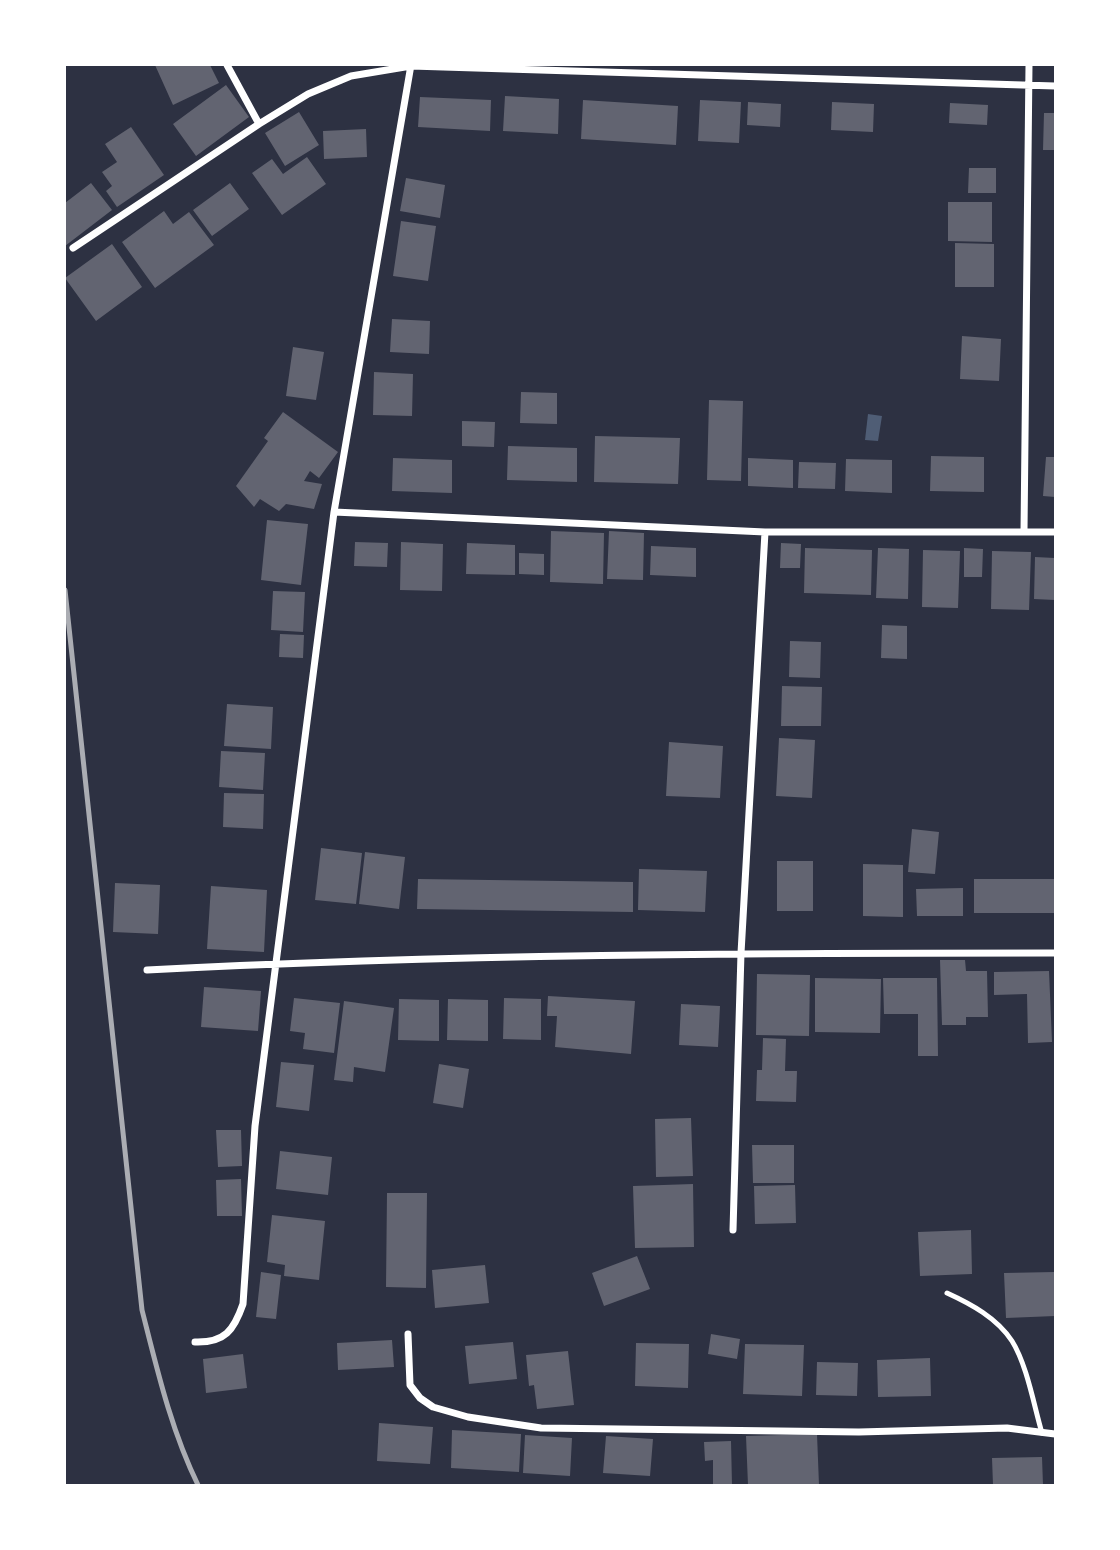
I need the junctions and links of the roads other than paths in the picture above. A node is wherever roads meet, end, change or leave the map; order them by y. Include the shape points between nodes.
1 (227, 65) edge
2 (411, 65) edge
3 (1029, 65) edge
4 (1029, 86) junction
5 (1055, 86) edge
6 (259, 124) junction
7 (73, 248) dead end
8 (334, 512) junction
9 (1024, 531) junction
10 (765, 532) junction
11 (1055, 532) edge
12 (741, 953) junction
13 (1055, 953) edge
14 (275, 963) junction
15 (147, 970) dead end
16 (733, 1230) dead end
17 (947, 1293) dead end
18 (408, 1334) dead end
19 (195, 1342) dead end
20 (1042, 1433) junction
21 (1055, 1434) edge

1 - 6 street
2 - 4 street
2 - 6 street via 351,76 308,94
2 - 8 street
3 - 4 street
4 - 5 street
4 - 9 street
6 - 7 street
8 - 10 street
8 - 14 street
9 - 10 street
9 - 11 street
10 - 12 street
12 - 13 street
12 - 14 street
12 - 16 street
14 - 15 street
14 - 19 street via 255,1126 243,1304 230,1331 208,1343
17 - 20 lane via 994,1321 1012,1341
18 - 20 street via 410,1385 420,1398 433,1407 480,1419 541,1428 859,1432 1007,1428
20 - 21 street

